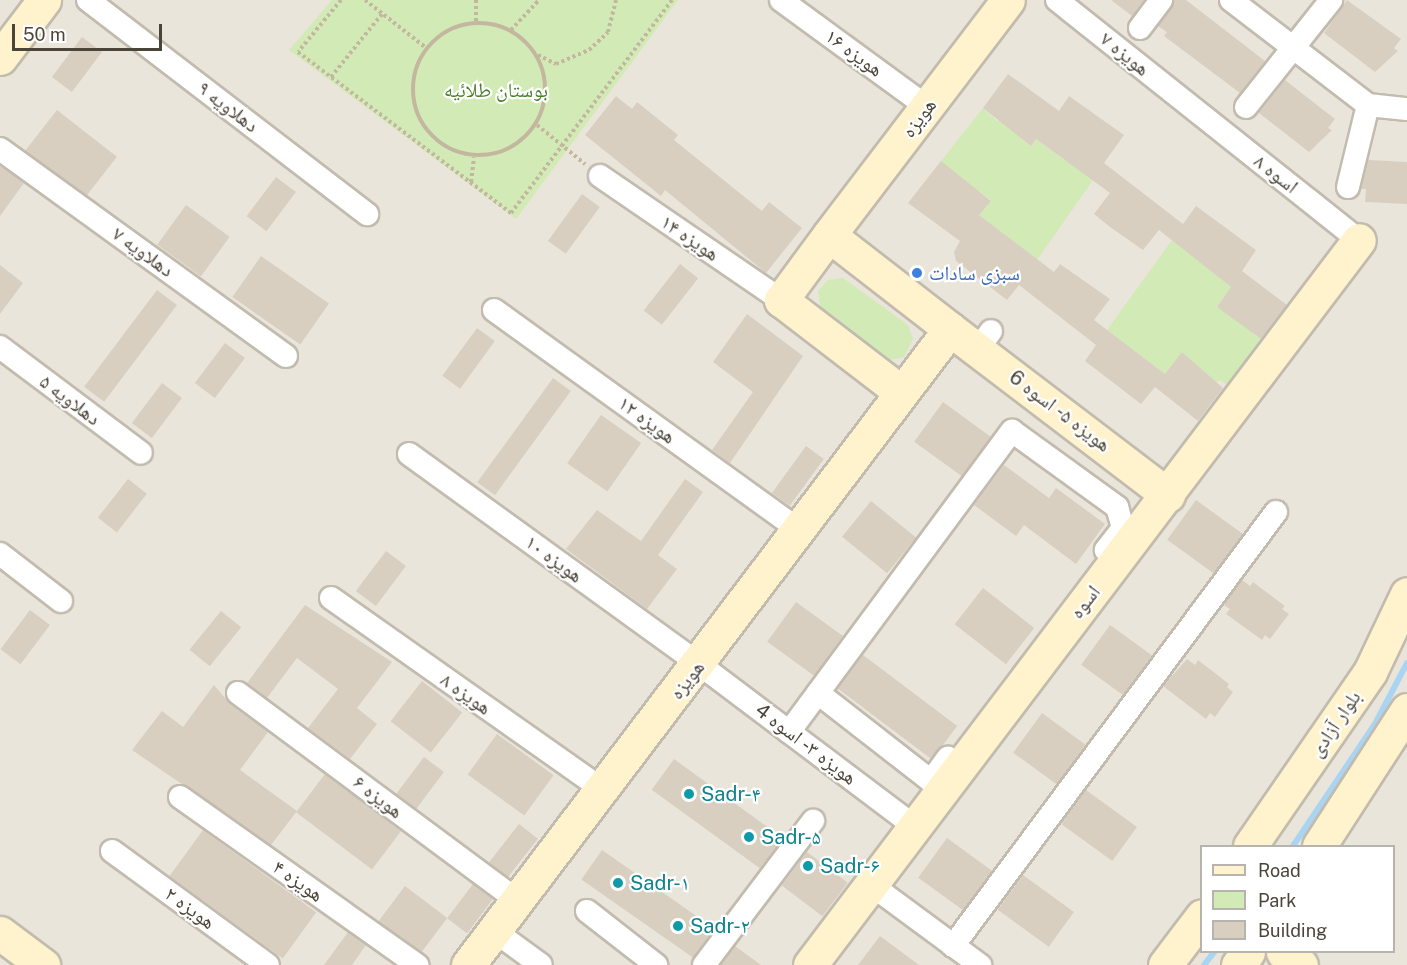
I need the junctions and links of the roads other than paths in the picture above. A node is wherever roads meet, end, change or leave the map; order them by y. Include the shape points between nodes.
1 (44, 0) edge
2 (88, 0) edge
3 (781, 0) edge
4 (1008, 0) edge
5 (1058, 0) edge
6 (1161, 0) edge
7 (1231, 0) edge
8 (1331, 0) edge
9 (1140, 28) dead end
10 (1292, 46) junction
11 (0, 58) edge
12 (1368, 105) junction
13 (927, 107) junction
14 (1246, 107) dead end
15 (1193, 108) joint
16 (1407, 109) edge
17 (0, 149) edge
18 (600, 176) road end
19 (1348, 188) dead end
20 (367, 214) dead end
21 (829, 235) junction
22 (1359, 240) joint
23 (781, 300) junction
24 (494, 310) dead end
25 (950, 329) junction
26 (0, 347) edge
27 (286, 356) dead end
28 (902, 392) junction
29 (141, 453) dead end
30 (409, 454) dead end
31 (1168, 495) junction
32 (1276, 512) dead end
33 (799, 530) junction
34 (0, 554) edge
35 (1407, 594) edge
36 (331, 598) dead end
37 (61, 601) dead end
38 (699, 664) junction
39 (238, 693) dead end
40 (818, 693) junction
41 (1407, 710) edge
42 (789, 732) junction
43 (602, 789) junction
44 (180, 797) dead end
45 (813, 820) dead end
46 (913, 825) junction
47 (1251, 845) edge
48 (1320, 845) edge
49 (112, 850) dead end
50 (870, 884) junction
51 (518, 900) junction
52 (587, 912) dead end
53 (1200, 919) edge
54 (494, 930) junction
55 (0, 933) edge
56 (953, 946) junction
57 (1286, 953) edge
58 (43, 965) edge
59 (268, 965) edge
60 (417, 965) edge
61 (468, 965) edge
62 (541, 965) edge
63 (656, 965) edge
64 (704, 965) edge
65 (810, 965) edge
66 (980, 965) edge
67 (1165, 965) edge
68 (1301, 965) edge

1 - 11 street
2 - 20 street, دهلاویه ۹
3 - 13 street, هویزه ‍۱۶
4 - 13 street, هویزه
5 - 15 street, هویزه ۷
6 - 9 street
7 - 10 street
8 - 10 street
10 - 12 street
10 - 14 street
12 - 16 street
12 - 19 street
13 - 21 street, هویزه
15 - 22 street, اسوه ۸
17 - 27 street, دهلاویه ۷
18 - 23 street, هویزه ۱۴
21 - 23 street, هویزه
21 - 25 street
22 - 31 street, اسوه
23 - 28 street
24 - 33 street, هویزه ۱۲
25 - 28 street, هویزه
25 - 31 street, هویزه ۵ - اسوه 6 via 984,340
26 - 29 street, دهلاویه ۵
28 - 33 street, هویزه
30 - 38 street, هویزه ۱۰
31 - 46 street, اسوه
32 - 56 street
33 - 38 street, هویزه
34 - 37 street
35 - 47 street, بلوار آزادی via 1370,672
36 - 43 street, هویزه ۸
38 - 42 street, هویزه ۳ - اسوه 4
38 - 43 street, هویزه
39 - 51 street, هویزه ۶
40 - 40 street via 931,781 1123,528 1117,507 1012,431
40 - 42 street
41 - 48 street
42 - 46 street, هویزه ۳ - اسوه 4
43 - 51 street, هویزه
44 - 60 street, هویزه ۴
45 - 64 street
46 - 50 street, اسوه
49 - 59 street, هویزه ۲
50 - 56 street
50 - 65 street, اسوه
51 - 54 street, هویزه
52 - 63 street
53 - 67 street
54 - 61 street, هویزه
54 - 62 street
55 - 58 street
56 - 66 street
57 - 68 street

